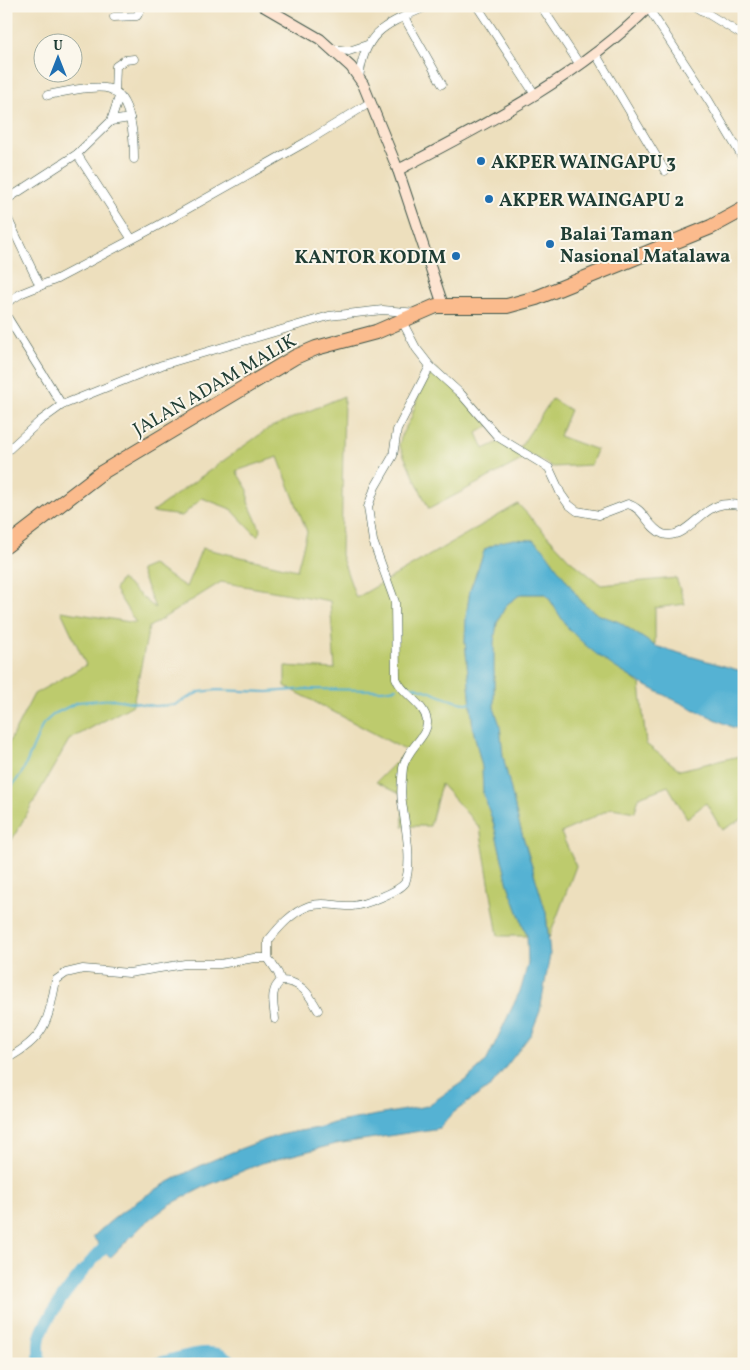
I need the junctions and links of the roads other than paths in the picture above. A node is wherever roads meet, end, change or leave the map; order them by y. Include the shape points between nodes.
1 (142, 6) edge
2 (263, 6) edge
3 (427, 6) edge
4 (477, 6) edge
5 (541, 6) edge
6 (694, 6) edge
7 (648, 7) edge
8 (114, 17) dead end
9 (404, 17) junction
10 (744, 36) edge
11 (367, 45) junction
12 (332, 49) junction
13 (595, 53) junction
14 (134, 59) dead end
15 (580, 65) junction
16 (359, 79) junction
17 (442, 84) dead end
18 (534, 93) junction
19 (48, 95) dead end
20 (117, 95) junction
21 (371, 102) junction
22 (130, 118) junction
23 (111, 121) junction
24 (77, 154) junction
25 (134, 159) dead end
26 (744, 160) edge
27 (398, 170) junction
28 (665, 171) dead end
29 (6, 200) edge
30 (744, 209) edge
31 (6, 215) edge
32 (131, 238) junction
33 (40, 286) junction
34 (6, 303) edge
35 (443, 305) junction
36 (419, 313) junction
37 (6, 315) edge
38 (402, 321) junction
39 (430, 366) junction
40 (62, 405) junction
41 (6, 452) edge
42 (744, 506) edge
43 (6, 546) edge
44 (268, 958) junction
45 (281, 981) junction
46 (318, 1010) dead end
47 (275, 1019) dead end
48 (6, 1059) edge

1 - 8 street via 137,16
2 - 12 street
3 - 9 street
4 - 18 street
5 - 15 street
6 - 10 street
7 - 13 street
7 - 26 street
9 - 11 street via 380,30
9 - 17 street
11 - 12 street via 349,51
11 - 16 street
12 - 16 street
13 - 15 street
13 - 28 street
14 - 20 street via 116,66
15 - 18 street
16 - 21 street
18 - 27 street
19 - 20 street via 101,88 110,89
20 - 22 street
20 - 23 street
21 - 27 street
21 - 32 street
22 - 23 street
22 - 25 street
23 - 24 street
24 - 29 street
24 - 32 street
27 - 35 street
30 - 35 highway, JALAN ADAM MALIK via 711,227 536,298 507,306
31 - 33 street
32 - 33 street
33 - 34 street
35 - 36 highway, JALAN ADAM MALIK
36 - 38 highway, JALAN ADAM MALIK
36 - 40 street via 383,310 313,319 162,365
37 - 40 street
38 - 39 street
38 - 43 highway, JALAN ADAM MALIK via 356,339 308,351 277,366 108,469
39 - 42 street via 461,394 498,437 546,465 568,504 577,511 599,515 628,504 640,509 662,534 671,535 717,505
39 - 44 street via 397,430 392,456 368,507 373,541 395,607 396,678 427,718 427,728 403,766 407,878 396,891 357,905 322,904 304,909 288,919 268,941
40 - 41 street
44 - 45 street
44 - 48 street via 220,964 185,964 130,973 83,969 66,973 56,980 44,1029
45 - 46 street via 298,983
45 - 47 street via 273,990

